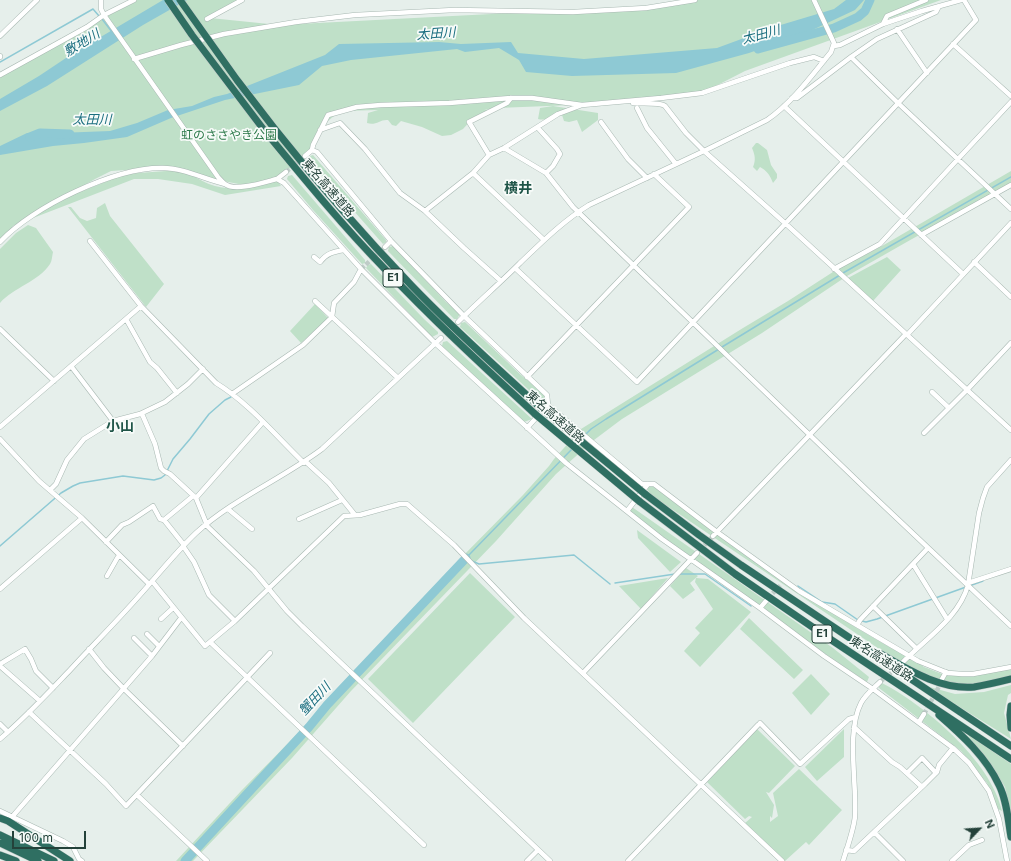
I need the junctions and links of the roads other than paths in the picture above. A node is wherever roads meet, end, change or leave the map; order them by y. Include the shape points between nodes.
1 (37, 0) edge
2 (101, 0) edge
3 (134, 0) edge
4 (168, 0) edge
5 (180, 0) edge
6 (242, 0) edge
7 (696, 0) edge
8 (700, 0) edge
9 (814, 0) edge
10 (926, 0) edge
11 (961, 0) edge
12 (964, 0) edge
13 (939, 6) junction
14 (104, 15) junction
15 (207, 19) dead end
16 (883, 24) junction
17 (897, 29) junction
18 (0, 36) edge
19 (834, 44) junction
20 (954, 44) junction
21 (851, 57) junction
22 (134, 59) junction
23 (824, 61) junction
24 (927, 73) junction
25 (0, 75) edge
26 (1011, 96) edge
27 (511, 98) junction
28 (792, 98) junction
29 (627, 102) junction
30 (1011, 102) edge
31 (898, 104) junction
32 (582, 105) junction
33 (784, 106) junction
34 (637, 108) dead end
35 (601, 122) dead end
36 (538, 128) junction
37 (320, 130) junction
38 (504, 148) junction
39 (312, 150) junction
40 (704, 151) junction
41 (489, 155) junction
42 (305, 156) tunnel mouth
43 (958, 158) junction
44 (843, 162) junction
45 (676, 164) junction
46 (286, 172) tunnel mouth
47 (473, 173) junction
48 (546, 173) junction
49 (654, 174) junction
50 (646, 178) junction
51 (277, 179) junction
52 (225, 184) junction
53 (1011, 185) edge
54 (994, 194) junction
55 (1011, 209) edge
56 (425, 211) junction
57 (578, 212) junction
58 (903, 219) junction
59 (1011, 223) edge
60 (786, 224) junction
61 (922, 235) junction
62 (544, 240) junction
63 (90, 241) dead end
64 (391, 241) junction
65 (0, 242) edge
66 (385, 247) tunnel mouth
67 (344, 250) junction
68 (314, 257) dead end
69 (974, 262) junction
70 (633, 265) junction
71 (515, 268) junction
72 (834, 268) junction
73 (361, 269) junction
74 (963, 274) junction
75 (501, 281) junction
76 (1011, 297) edge
77 (315, 302) dead end
78 (141, 306) junction
79 (464, 316) junction
80 (332, 317) junction
81 (126, 318) junction
82 (458, 322) dead end
83 (692, 322) junction
84 (576, 325) junction
85 (0, 329) edge
86 (906, 335) junction
87 (441, 338) dead end
88 (435, 343) junction
89 (1011, 343) edge
90 (71, 366) junction
91 (203, 369) junction
92 (527, 377) junction
93 (398, 378) junction
94 (54, 381) junction
95 (967, 390) junction
96 (932, 392) dead end
97 (177, 393) junction
98 (232, 394) junction
99 (544, 406) junction
100 (949, 408) junction
101 (142, 414) junction
102 (113, 421) junction
103 (263, 422) junction
104 (0, 427) edge
105 (527, 428) junction
106 (1011, 430) edge
107 (924, 433) dead end
108 (810, 434) junction
109 (0, 439) edge
110 (1011, 460) edge
111 (305, 462) junction
112 (648, 484) junction
113 (50, 490) junction
114 (194, 497) junction
115 (342, 500) junction
116 (228, 509) junction
117 (627, 511) junction
118 (355, 515) junction
119 (82, 518) junction
120 (299, 519) dead end
121 (164, 520) junction
122 (206, 525) junction
123 (252, 529) dead end
124 (715, 534) junction
125 (106, 542) junction
126 (183, 546) junction
127 (928, 548) junction
128 (697, 553) tunnel mouth
129 (119, 555) junction
130 (691, 560) junction
131 (913, 564) junction
132 (1011, 569) edge
133 (108, 576) dead end
134 (784, 580) junction
135 (150, 583) junction
136 (968, 584) junction
137 (781, 585) tunnel mouth
138 (0, 589) edge
139 (268, 589) junction
140 (766, 601) tunnel mouth
141 (801, 606) junction
142 (872, 606) junction
143 (173, 608) junction
144 (760, 608) junction
145 (181, 618) junction
146 (161, 619) dead end
147 (947, 619) junction
148 (235, 621) junction
149 (857, 625) junction
150 (1011, 626) edge
151 (147, 634) dead end
152 (134, 638) dead end
153 (210, 642) junction
154 (159, 646) junction
155 (916, 648) junction
156 (89, 649) junction
157 (270, 653) dead end
158 (909, 655) junction
159 (152, 656) junction
160 (902, 662) dead end
161 (0, 665) edge
162 (1011, 667) edge
163 (946, 672) junction
164 (583, 673) junction
165 (247, 677) junction
166 (942, 679) tunnel mouth
167 (1011, 679) edge
168 (880, 682) tunnel mouth
169 (53, 688) junction
170 (873, 688) junction
171 (124, 689) junction
172 (918, 697) junction
173 (40, 701) junction
174 (1011, 706) edge
175 (29, 712) junction
176 (924, 714) tunnel mouth
177 (856, 716) junction
178 (919, 722) junction
179 (0, 724) edge
180 (854, 727) junction
181 (1011, 728) edge
182 (8, 732) junction
183 (0, 739) edge
184 (183, 746) junction
185 (1011, 746) edge
186 (953, 748) junction
187 (70, 751) junction
188 (1011, 759) edge
189 (907, 773) junction
190 (936, 773) junction
191 (701, 784) junction
192 (922, 788) junction
193 (137, 795) junction
194 (0, 811) edge
195 (12, 816) junction
196 (0, 818) edge
197 (874, 832) junction
198 (0, 835) edge
199 (1011, 837) edge
200 (982, 840) dead end
201 (0, 843) edge
202 (424, 845) dead end
203 (538, 850) junction
204 (846, 850) junction
205 (0, 855) edge
206 (16, 861) edge
207 (38, 861) edge
208 (54, 861) edge
209 (70, 861) edge
210 (82, 861) edge
211 (207, 861) edge
212 (527, 861) edge
213 (550, 861) edge
214 (628, 861) edge
215 (782, 861) edge
216 (843, 861) edge
217 (903, 861) edge
218 (952, 861) edge
219 (1007, 861) edge

1 - 18 street
2 - 14 street
3 - 14 street
4 - 172 highway, 東名高速道路 / E1, bridge via 264,130 306,181 381,265 458,343 535,414 639,501 735,574
5 - 99 highway, 東名高速道路 / E1, bridge via 237,80 312,175 412,286 463,338
6 - 15 street
7 - 8 street
7 - 22 street via 646,8 573,12 454,10 355,15 224,34
9 - 19 street
10 - 16 street via 887,16
11 - 13 street
12 - 20 street via 976,20
13 - 16 street
13 - 17 street via 936,12
14 - 22 street
14 - 25 street
16 - 19 street via 840,45
17 - 21 street via 877,38
17 - 24 street
19 - 23 street
20 - 24 street
20 - 26 street
21 - 28 street via 797,98
21 - 31 street
22 - 52 street
23 - 28 street
23 - 29 street via 814,57 790,62 702,93
24 - 31 street
27 - 32 street via 532,98
27 - 37 street via 356,107 328,115
27 - 41 street via 507,104 469,122
28 - 33 street
29 - 32 street
29 - 40 street via 662,103
30 - 43 street
31 - 43 street
31 - 44 street
32 - 36 street via 558,114
33 - 40 street via 767,120
33 - 44 street
34 - 45 street via 647,128
35 - 50 street via 628,159
36 - 38 street
36 - 48 street via 560,154
37 - 39 street
37 - 56 street via 340,123 400,193
38 - 41 street
38 - 48 street
39 - 42 street
39 - 64 street via 317,152
40 - 45 street
40 - 60 street
41 - 47 street
43 - 54 street
43 - 58 street
44 - 58 street
44 - 60 street
45 - 49 street
46 - 51 street
47 - 56 street
47 - 62 street
48 - 57 street
49 - 50 street
49 - 70 street via 689,207
50 - 57 street
51 - 52 street via 248,186
51 - 67 street via 284,183
52 - 65 street via 179,170 148,169 130,172 88,187 48,206
53 - 54 street
54 - 55 street
54 - 61 street
56 - 75 street
57 - 62 street
57 - 70 street
58 - 61 street
58 - 72 street via 880,244
59 - 69 street
60 - 72 street
60 - 83 street
61 - 74 street
62 - 71 street
63 - 78 street
64 - 66 street
64 - 79 street
67 - 68 street via 325,255 320,262
67 - 73 street
69 - 74 street
69 - 76 street
70 - 83 street
70 - 84 street
71 - 75 street
71 - 84 street
72 - 86 street
73 - 80 street via 354,282 334,303
73 - 88 street
74 - 86 street
75 - 79 street
77 - 80 street
78 - 81 street
78 - 91 street
79 - 82 street
79 - 92 street
80 - 93 street
80 - 98 street via 303,344
81 - 90 street
81 - 97 street via 150,362
83 - 84 street via 637,382
83 - 108 street
84 - 92 street
85 - 94 street
86 - 95 street
86 - 108 street
87 - 88 street
88 - 93 street
88 - 105 street
89 - 95 street
90 - 94 street
90 - 102 street
91 - 97 street
91 - 98 street via 216,383
92 - 99 street via 547,395
93 - 111 street via 336,437
94 - 104 street
95 - 100 street
95 - 106 street
96 - 100 street
97 - 101 street
98 - 103 street
99 - 105 street
99 - 112 street via 642,484
99 - 141 highway, 東名高速道路 / E1, bridge via 645,494 699,536
100 - 107 street
101 - 102 street
101 - 114 street via 162,468
102 - 113 street via 84,438 67,460 56,484
103 - 111 street
103 - 114 street
105 - 117 street via 566,464
108 - 124 street
108 - 127 street
109 - 113 street
110 - 136 street via 992,480 983,498
111 - 115 street via 326,479
111 - 116 street
112 - 117 street
112 - 124 street via 654,484
113 - 119 street
114 - 121 street
114 - 122 street
115 - 118 street
115 - 120 street
116 - 122 street
116 - 123 street
117 - 130 street
118 - 139 street via 344,516
118 - 164 street via 407,504 454,546 524,618
119 - 125 street
119 - 138 street
121 - 125 street via 160,519 153,506 122,525
121 - 126 street
122 - 126 street
122 - 139 street via 254,571
124 - 134 street
125 - 129 street
126 - 135 street
126 - 148 street via 194,562 209,595
127 - 131 street
127 - 136 street
128 - 130 street
129 - 133 street
129 - 135 street
130 - 144 street
130 - 164 street
131 - 142 street
131 - 147 street
132 - 136 street
134 - 137 street
134 - 149 street
135 - 143 street
135 - 156 street
136 - 147 street via 959,606
136 - 150 street
139 - 148 street
139 - 203 street via 302,626
140 - 144 street
141 - 167 highway via 908,670 934,681 974,687
141 - 185 highway, 東名高速道路 / E1
142 - 149 street
142 - 155 street
143 - 145 street
143 - 146 street
144 - 170 street via 824,656
145 - 153 street via 205,646
145 - 154 street
147 - 155 street
148 - 153 street
149 - 158 street
151 - 154 street
152 - 159 street
153 - 165 street
154 - 159 street
155 - 158 street
156 - 169 street
156 - 171 street
157 - 165 street
158 - 160 street
158 - 163 street
159 - 171 street
161 - 169 street via 25,649 36,672
161 - 173 street
162 - 163 street via 973,674
163 - 166 street
164 - 191 street
165 - 184 street
165 - 202 street
168 - 170 street
169 - 173 street
170 - 177 street via 862,701
170 - 178 street
171 - 184 street
171 - 187 street
172 - 188 highway, 東名高速道路 / E1
172 - 199 highway via 965,740 991,770 1000,786
173 - 175 street
174 - 181 highway
175 - 182 street
175 - 187 street
176 - 178 street
177 - 180 street
177 - 191 street via 849,719 800,764 759,724
178 - 186 street
179 - 182 street
180 - 189 street
180 - 204 street via 855,818
182 - 183 street
184 - 193 street
186 - 190 street via 939,765
186 - 219 street via 969,763 989,791 999,819
187 - 193 street via 126,806
187 - 195 street
189 - 190 street via 922,758
189 - 192 street
190 - 192 street
191 - 214 street
191 - 215 street
192 - 197 street
193 - 211 street
194 - 195 street
195 - 210 street via 73,847
196 - 209 highway
197 - 204 street via 854,851
197 - 217 street
198 - 208 highway
200 - 218 street via 968,845
201 - 207 highway
203 - 212 street
203 - 213 street
204 - 216 street
205 - 206 highway

